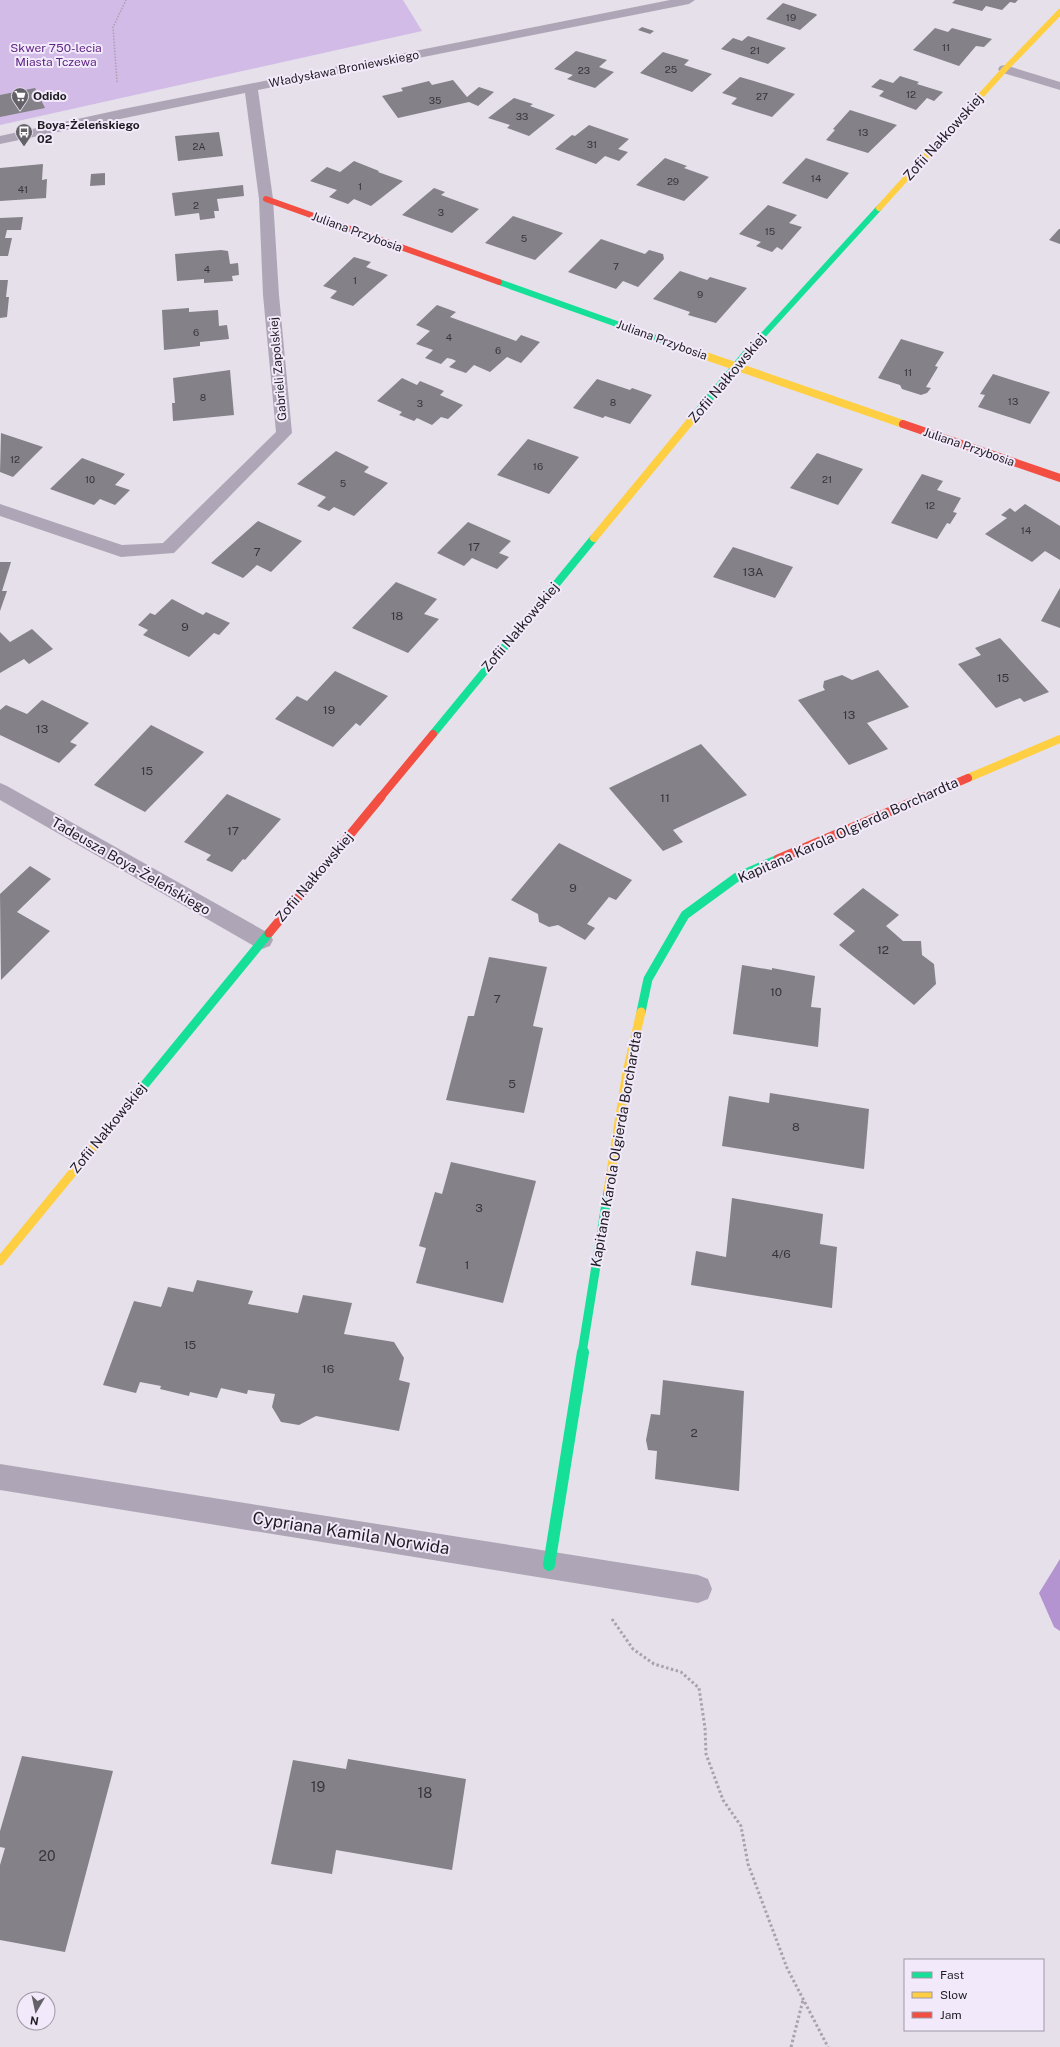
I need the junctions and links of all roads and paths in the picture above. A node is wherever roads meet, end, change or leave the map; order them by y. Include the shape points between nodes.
1 (126, 0) edge
2 (689, 0) edge
3 (1060, 12) edge
4 (1005, 69) junction
5 (117, 83) dead end
6 (1060, 86) edge
7 (251, 88) junction
8 (0, 140) edge
9 (266, 199) junction
10 (735, 366) junction
11 (1060, 478) edge
12 (0, 510) edge
13 (1060, 739) edge
14 (0, 791) edge
15 (262, 940) junction
16 (0, 1261) edge
17 (2, 1483) edge
18 (549, 1566) junction
19 (582, 1571) junction
20 (698, 1589) dead end
21 (804, 2000) junction
22 (791, 2047) edge
23 (828, 2047) edge

1 - 5 path via 113,27
2 - 7 street, Władysława Broniewskiego
3 - 4 street, Zofii Nałkowskiej
4 - 6 street
4 - 10 street, Zofii Nałkowskiej
7 - 8 street, Władysława Broniewskiego
7 - 9 street, Gabrieli Zapolskiej
9 - 10 street, Juliana Przybosia
9 - 12 street, Gabrieli Zapolskiej via 271,295 284,433 168,549 121,550
10 - 11 street, Juliana Przybosia
10 - 15 street, Zofii Nałkowskiej
13 - 18 street, Kapitana Karola Olgierda Borchardta via 737,877 685,915 648,979 627,1072
14 - 15 street, Tadeusza Boya-Żeleńskiego
15 - 16 street, Zofii Nałkowskiej
17 - 18 street, Cypriana Kamila Norwida
18 - 19 street, Cypriana Kamila Norwida
19 - 20 street, Cypriana Kamila Norwida
19 - 21 path via 633,1649 654,1664 681,1672 699,1688 706,1754 723,1800 741,1826 748,1864 787,1968
21 - 22 path
21 - 23 path

